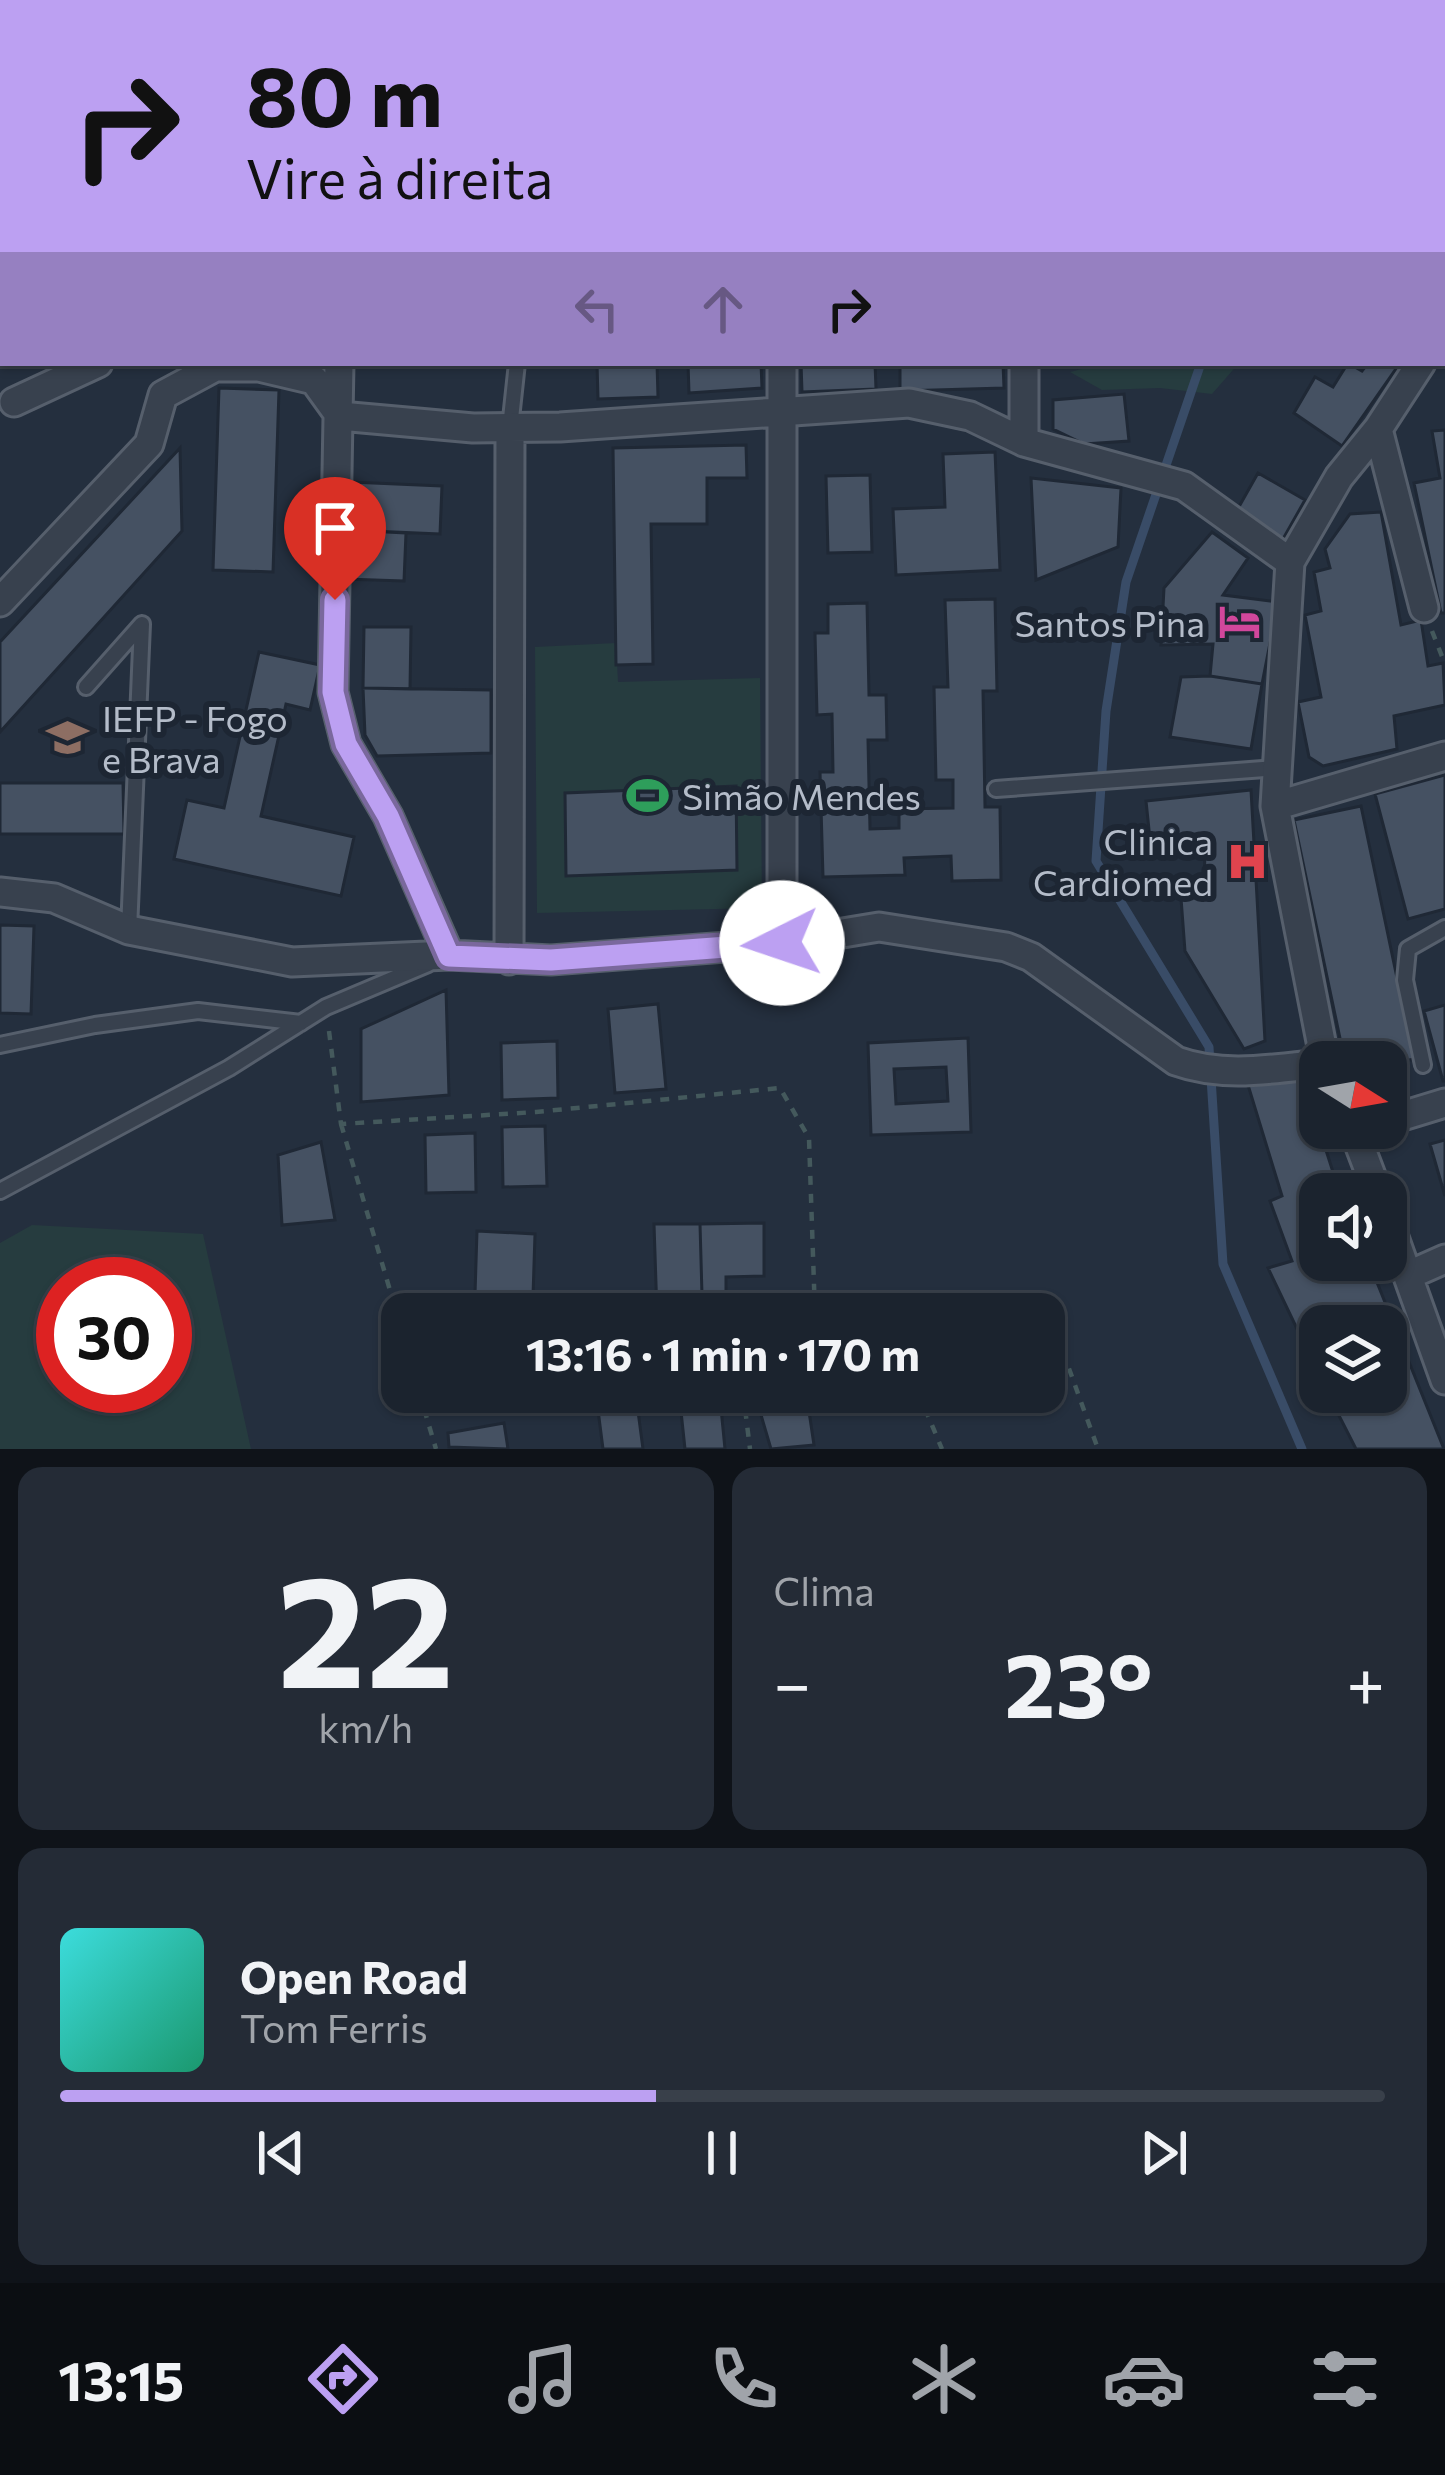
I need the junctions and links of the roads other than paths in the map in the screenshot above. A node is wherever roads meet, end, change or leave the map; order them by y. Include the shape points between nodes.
1 (92, 366) edge
2 (205, 366) edge
3 (232, 366) edge
4 (339, 366) edge
5 (517, 366) edge
6 (782, 366) edge
7 (1024, 366) edge
8 (1418, 366) edge
9 (7, 407) edge
10 (785, 410) junction
11 (340, 416) junction
12 (510, 428) junction
13 (1378, 429) junction
14 (1024, 442) junction
15 (1289, 562) junction
16 (0, 602) edge
17 (1424, 608) road end
18 (86, 688) dead end
19 (1445, 756) edge
20 (1277, 768) junction
21 (996, 789) dead end
22 (1275, 806) junction
23 (0, 892) edge
24 (1445, 928) edge
25 (129, 930) junction
26 (782, 943) junction
27 (449, 956) junction
28 (509, 960) junction
29 (301, 1023) junction
30 (1318, 1041) edge
31 (0, 1045) edge
32 (1423, 1065) dead end
33 (1299, 1066) edge
34 (1445, 1103) edge
35 (1407, 1115) edge
36 (0, 1191) edge
37 (1445, 1259) edge
38 (1407, 1270) edge
39 (1409, 1275) junction
40 (1445, 1380) edge

1 - 9 street
2 - 16 street via 163,395 149,444
3 - 11 street via 314,380
4 - 11 street
5 - 12 lane
6 - 10 street
7 - 14 street
8 - 13 street
10 - 12 street
10 - 14 street via 909,403 970,416
10 - 26 street
11 - 12 street
11 - 27 street via 333,692 346,744 388,816
12 - 28 street
13 - 15 street
13 - 17 street
14 - 15 street via 1184,486
15 - 20 street
18 - 25 lane via 142,624
19 - 22 street
20 - 21 lane
20 - 22 street
22 - 30 street
23 - 25 street via 54,898
24 - 32 lane via 1408,949 1405,980
25 - 27 street via 292,962
26 - 28 street
26 - 33 street via 879,927 1006,947 1176,1061 1240,1072
27 - 28 street
27 - 29 lane
29 - 31 lane via 198,1011
29 - 36 lane
34 - 35 street
37 - 39 street
38 - 39 street
39 - 40 street

